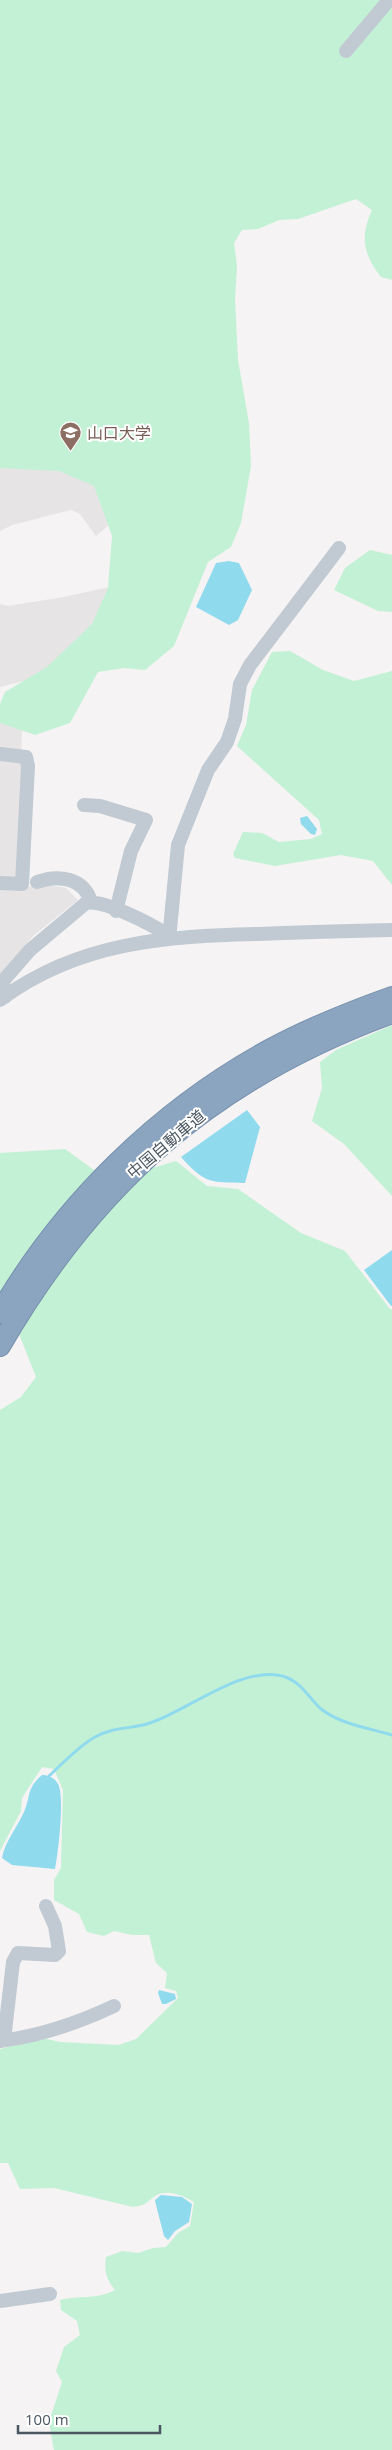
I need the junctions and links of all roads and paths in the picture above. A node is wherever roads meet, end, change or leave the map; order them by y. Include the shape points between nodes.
1 (389, 0) edge
2 (346, 51) dead end
3 (339, 548) dead end
4 (0, 754) edge
5 (84, 805) dead end
6 (37, 882) dead end
7 (0, 883) edge
8 (91, 902) junction
9 (116, 911) junction
10 (392, 930) edge
11 (167, 936) junction
12 (392, 997) edge
13 (2, 998) edge
14 (392, 1014) edge
15 (0, 1313) edge
16 (0, 1346) edge
17 (46, 1906) dead end
18 (114, 2006) dead end
19 (2, 2040) edge
20 (50, 2294) dead end
21 (0, 2301) edge

1 - 2 street
3 - 11 street via 250,665 240,684 227,742 208,770 178,845
4 - 7 street via 26,757 28,766 22,884
5 - 9 street via 100,806 146,820 131,851
6 - 8 street via 61,876 72,880 89,894
8 - 9 street
8 - 13 street via 76,910 30,950 3,981
9 - 11 street via 154,926
10 - 11 street
11 - 13 street via 90,954 46,973
12 - 15 highway, 中国自動車道 via 313,1028 269,1050 189,1102 160,1125 83,1199
14 - 16 highway, 中国自動車道 via 320,1042 278,1063 172,1136 109,1194 84,1223 42,1277
17 - 19 street via 55,1926 59,1952 56,1955 18,1954 13,1962
18 - 19 street via 89,2018 32,2036
20 - 21 street

